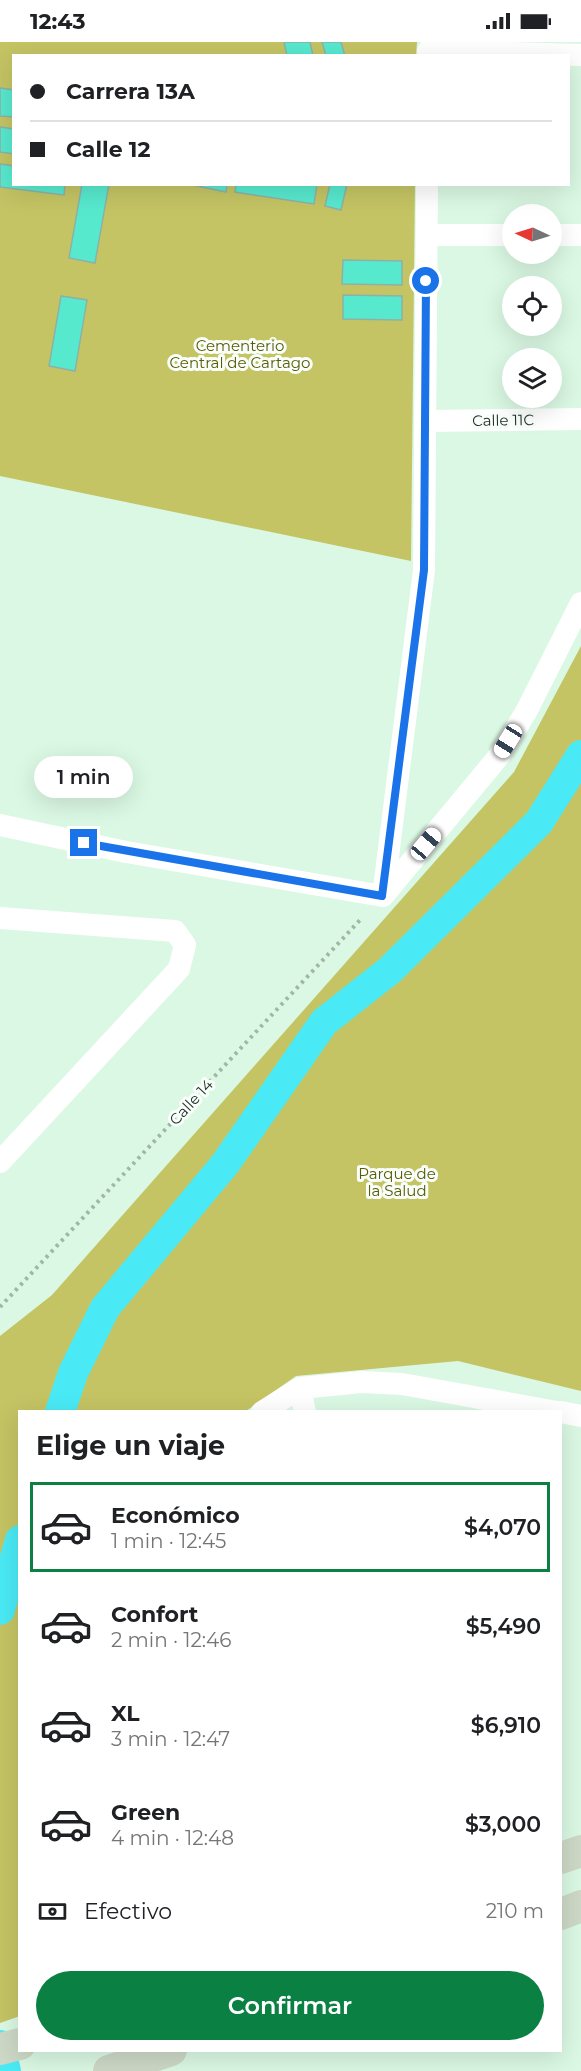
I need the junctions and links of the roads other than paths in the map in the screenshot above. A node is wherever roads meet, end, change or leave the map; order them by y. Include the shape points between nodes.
1 (428, 50) edge
2 (550, 54) edge
3 (427, 186) edge
4 (427, 235) junction
5 (502, 235) edge
6 (562, 235) edge
7 (581, 235) edge
8 (581, 419) edge
9 (425, 421) junction
10 (581, 603) edge
11 (0, 825) edge
12 (382, 896) junction
13 (0, 918) edge
14 (0, 1162) edge
15 (300, 1388) junction
16 (452, 1401) edge
17 (265, 1410) edge
18 (305, 1410) edge
19 (540, 1410) edge
20 (562, 1413) edge
21 (581, 1416) edge
22 (581, 1851) edge
23 (562, 1858) edge
24 (581, 1906) edge
25 (562, 1914) edge
26 (18, 2044) edge
27 (0, 2049) edge
28 (166, 2052) edge
29 (116, 2070) edge

1 - 2 street
3 - 4 street
4 - 5 street
4 - 9 street
6 - 7 street
8 - 9 street, Calle 11C
9 - 12 street via 424,570
10 - 12 street via 526,712 499,756
11 - 12 street via 126,852
13 - 14 street via 175,931 185,945 178,969
15 - 16 street via 362,1382 402,1384
15 - 17 street
15 - 18 street
16 - 19 street
20 - 21 street
22 - 23 main road
24 - 25 main road
26 - 27 main road
28 - 29 main road

